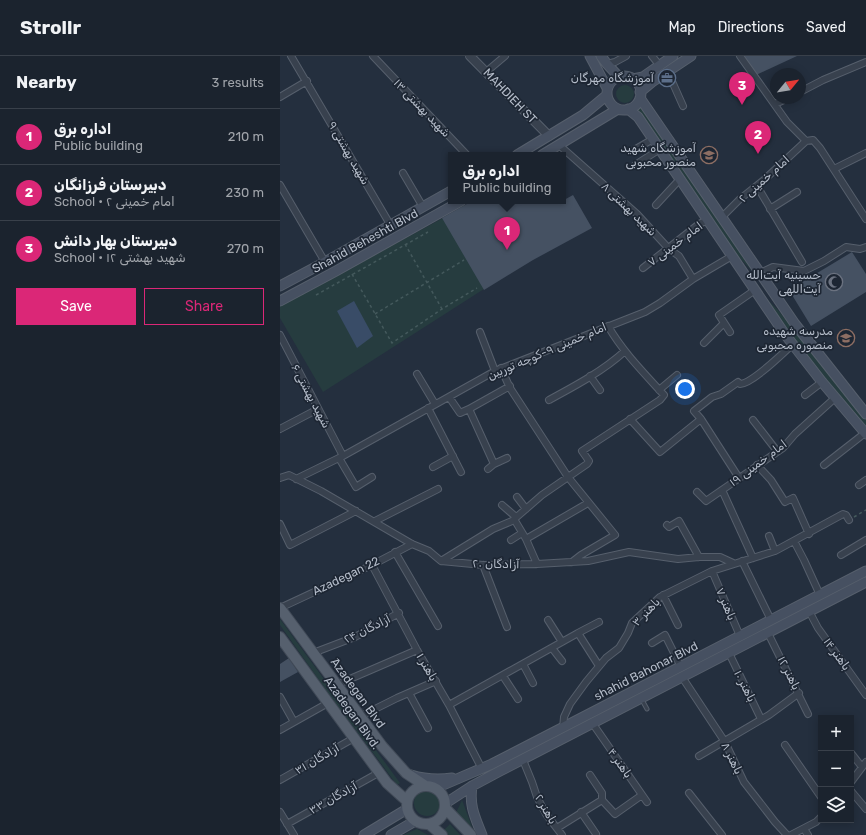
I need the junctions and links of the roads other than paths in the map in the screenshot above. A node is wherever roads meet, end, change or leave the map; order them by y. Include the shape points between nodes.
1 (291, 56) edge
2 (470, 56) edge
3 (505, 56) edge
4 (590, 56) edge
5 (601, 56) edge
6 (626, 56) edge
7 (652, 56) edge
8 (673, 56) edge
9 (692, 56) edge
10 (740, 56) edge
11 (375, 59) edge
12 (866, 62) edge
13 (607, 64) junction
14 (663, 70) junction
15 (486, 72) junction
16 (619, 77) junction
17 (633, 79) junction
18 (307, 82) junction
19 (806, 89) edge
20 (607, 92) junction
21 (640, 95) junction
22 (280, 97) edge
23 (770, 97) edge
24 (775, 104) edge
25 (683, 106) dead end
26 (618, 108) junction
27 (628, 109) junction
28 (549, 136) junction
29 (653, 139) junction
30 (806, 141) junction
31 (559, 145) junction
32 (660, 149) junction
33 (634, 150) dead end
34 (464, 152) edge
35 (522, 152) edge
36 (547, 152) edge
37 (866, 153) edge
38 (635, 165) dead end
39 (834, 169) junction
40 (403, 173) dead end
41 (680, 179) junction
42 (280, 185) edge
43 (757, 186) junction
44 (797, 192) dead end
45 (448, 193) edge
46 (456, 204) edge
47 (656, 205) dead end
48 (423, 207) junction
49 (770, 209) junction
50 (722, 217) junction
51 (866, 219) edge
52 (708, 220) junction
53 (391, 226) junction
54 (866, 247) edge
55 (669, 249) junction
56 (732, 256) junction
57 (325, 262) junction
58 (802, 262) dead end
59 (643, 268) dead end
60 (760, 273) junction
61 (693, 279) junction
62 (749, 282) junction
63 (280, 286) edge
64 (755, 290) junction
65 (280, 301) edge
66 (645, 312) junction
67 (724, 323) junction
68 (608, 326) junction
69 (480, 332) dead end
70 (730, 332) dead end
71 (280, 335) edge
72 (704, 343) dead end
73 (793, 344) junction
74 (625, 351) junction
75 (540, 353) junction
76 (498, 370) junction
77 (417, 374) dead end
78 (677, 375) dead end
79 (590, 376) junction
80 (822, 382) junction
81 (510, 386) junction
82 (600, 390) dead end
83 (659, 390) junction
84 (805, 395) dead end
85 (449, 397) junction
86 (835, 398) junction
87 (549, 400) dead end
88 (435, 404) junction
89 (428, 408) junction
90 (318, 409) junction
91 (469, 409) junction
92 (866, 414) edge
93 (630, 418) junction
94 (700, 419) junction
95 (753, 420) dead end
96 (280, 429) edge
97 (865, 433) edge
98 (777, 451) junction
99 (453, 456) junction
100 (341, 457) junction
101 (507, 458) dead end
102 (494, 464) junction
103 (758, 465) junction
104 (824, 465) dead end
105 (433, 467) dead end
106 (488, 469) dead end
107 (461, 472) dead end
108 (568, 477) junction
109 (280, 478) edge
110 (372, 478) dead end
111 (739, 478) junction
112 (296, 479) junction
113 (866, 480) edge
114 (859, 485) dead end
115 (438, 489) dead end
116 (722, 490) junction
117 (697, 492) dead end
118 (517, 497) dead end
119 (588, 503) junction
120 (502, 505) dead end
121 (526, 509) junction
122 (356, 511) junction
123 (515, 518) junction
124 (850, 520) road end
125 (375, 522) junction
126 (280, 524) edge
127 (667, 525) dead end
128 (522, 533) junction
129 (809, 534) junction
130 (769, 536) dead end
131 (526, 539) junction
132 (511, 540) dead end
133 (866, 540) edge
134 (794, 541) junction
135 (412, 544) junction
136 (775, 551) junction
137 (395, 552) junction
138 (841, 555) dead end
139 (699, 557) junction
140 (753, 558) junction
141 (441, 561) junction
142 (742, 561) junction
143 (572, 562) junction
144 (537, 564) junction
145 (733, 564) junction
146 (372, 565) junction
147 (483, 565) junction
148 (712, 571) junction
149 (866, 571) edge
150 (866, 582) edge
151 (663, 595) junction
152 (820, 595) junction
153 (280, 608) edge
154 (809, 611) junction
155 (398, 613) junction
156 (548, 620) dead end
157 (771, 620) junction
158 (599, 622) dead end
159 (678, 625) dead end
160 (438, 626) dead end
161 (507, 627) dead end
162 (768, 633) junction
163 (578, 634) junction
164 (280, 636) edge
165 (740, 636) junction
166 (562, 642) junction
167 (652, 643) dead end
168 (552, 648) junction
169 (418, 650) junction
170 (313, 653) junction
171 (729, 653) junction
172 (562, 661) dead end
173 (523, 664) junction
174 (599, 666) junction
175 (680, 667) junction
176 (503, 676) junction
177 (682, 677) junction
178 (436, 681) junction
179 (533, 683) dead end
180 (336, 685) junction
181 (409, 693) junction
182 (799, 693) junction
183 (866, 695) edge
184 (280, 697) edge
185 (641, 698) junction
186 (518, 699) dead end
187 (328, 703) junction
188 (449, 706) junction
189 (647, 710) dead end
190 (808, 714) dead end
191 (359, 717) junction
192 (761, 719) junction
193 (294, 722) junction
194 (593, 724) junction
195 (428, 728) dead end
196 (563, 728) junction
197 (280, 730) edge
198 (354, 738) junction
199 (725, 742) junction
200 (785, 745) dead end
201 (699, 756) dead end
202 (854, 756) edge
203 (523, 760) junction
204 (864, 765) edge
205 (482, 769) junction
206 (380, 772) junction
207 (406, 773) junction
208 (590, 775) dead end
209 (463, 777) junction
210 (854, 778) edge
211 (280, 780) edge
212 (424, 786) junction
213 (472, 786) junction
214 (436, 788) junction
215 (689, 793) dead end
216 (818, 793) edge
217 (642, 795) junction
218 (854, 795) edge
219 (602, 800) junction
220 (647, 802) dead end
221 (407, 805) junction
222 (446, 806) junction
223 (866, 809) edge
224 (280, 812) edge
225 (581, 812) junction
226 (818, 820) edge
227 (415, 821) junction
228 (287, 824) junction
229 (429, 824) junction
230 (556, 828) junction
231 (804, 828) junction
232 (596, 834) edge
233 (294, 835) edge
234 (364, 835) edge
235 (391, 835) edge
236 (442, 835) edge
237 (471, 835) edge
238 (482, 835) edge
239 (562, 835) edge
240 (722, 835) edge
241 (787, 835) edge
242 (791, 835) edge
243 (808, 835) edge

1 - 18 street, شهید بهشتی ۹
2 - 15 street, MAHDIEH ST
3 - 15 street
4 - 20 main road
5 - 13 main road
6 - 13 street
7 - 14 street
8 - 14 main road
9 - 14 main road
10 - 23 street
11 - 34 street, شهید بهشتی ۱۳
12 - 19 street
13 - 16 main road
14 - 17 main road
14 - 21 main road
14 - 25 street via 671,79
15 - 28 street, MAHDIEH ST
16 - 17 main road via 628,76
16 - 20 main road via 613,80
17 - 21 main road via 639,86
18 - 22 street
18 - 53 street, شهید بهشتی ۹
20 - 26 main road via 612,105
20 - 28 main road via 583,115
21 - 27 main road via 633,107
21 - 50 main road
24 - 30 street via 787,122
26 - 27 main road
26 - 31 main road
27 - 29 main road via 638,117
28 - 35 main road
29 - 32 main road
29 - 33 street
30 - 39 street via 812,140
30 - 43 street, امام خمینی ۲
31 - 36 main road
31 - 55 street, شهید بهشتی ۸ via 637,214
32 - 38 street
32 - 41 main road
37 - 39 street
39 - 51 street
40 - 48 street
41 - 47 street
41 - 52 main road
42 - 57 street
43 - 49 street
43 - 50 street, امام خمینی ۲
44 - 49 street
45 - 48 main road, Shahid Beheshti Blvd
46 - 65 main road, Shahid Beheshti Blvd
48 - 53 main road, Shahid Beheshti Blvd
49 - 58 street
50 - 60 main road
52 - 55 street, امام خمینی ۷ via 699,224
52 - 56 main road
53 - 57 main road, Shahid Beheshti Blvd
54 - 60 street via 846,247 824,262 804,271 773,267
55 - 59 street, امام خمینی ۷
55 - 61 street, شهید بهشتی ۸ via 679,256
56 - 61 street, امام خمینی ۹-کوچه توربین
56 - 62 main road
57 - 63 main road, Shahid Beheshti Blvd
60 - 62 main road
60 - 92 main road via 795,324
61 - 66 street, امام خمینی ۹-کوچه توربین
62 - 64 main road
64 - 67 street via 719,314
64 - 73 main road
66 - 68 street, امام خمینی ۹-کوچه توربین
66 - 75 street via 648,313
67 - 70 street
67 - 72 street
68 - 74 street
68 - 75 street, امام خمینی ۹-کوچه توربین
69 - 76 street
71 - 90 street, شهید بهشتی ۶
73 - 80 main road
73 - 94 street via 748,381 742,384 738,382 694,411
74 - 79 street
74 - 83 street
75 - 76 street, امام خمینی ۹-کوچه توربین
76 - 81 street
76 - 85 street, امام خمینی ۹-کوچه توربین
77 - 88 street
78 - 83 street
79 - 82 street
79 - 87 street
80 - 84 street
80 - 86 main road
81 - 91 street
81 - 108 street
83 - 93 street via 664,395 660,400
85 - 88 street, امام خمینی ۹-کوچه توربین
85 - 91 street via 460,413
86 - 97 main road
86 - 98 street, امام خمینی ۱۹
88 - 89 street, امام خمینی ۹-کوچه توربین
89 - 99 street
89 - 100 street, امام خمینی ۹-کوچه توربین
90 - 96 street
90 - 100 street, شهید بهشتی ۶
91 - 102 street
93 - 94 street via 660,452
93 - 108 street via 582,450 589,461
94 - 111 street
95 - 98 street
97 - 104 street
98 - 103 street, امام خمینی ۱۹
99 - 105 street
99 - 107 street
100 - 110 street, شهید بهشتی ۶ via 356,487
100 - 112 street, امام خمینی ۹-کوچه توربین
101 - 102 street
102 - 106 street
103 - 111 street, امام خمینی ۱۹
103 - 129 street via 785,502 793,498
108 - 119 street
108 - 121 street
109 - 112 street via 289,475
111 - 116 street, امام خمینی ۱۹
112 - 122 street via 321,490
113 - 114 street
115 - 125 street
116 - 117 street, امام خمینی ۱۹ via 706,501
116 - 140 street
118 - 121 street
119 - 131 street
119 - 143 street via 615,535
120 - 123 street
121 - 123 street
122 - 125 street
122 - 126 street via 290,545
123 - 128 street
123 - 141 street
124 - 129 street, باهنر ۳ via 843,514
125 - 135 street
127 - 139 street via 668,528 679,521
128 - 131 street
128 - 132 street
129 - 134 street, باهنر ۳
130 - 136 street
131 - 144 street
133 - 138 street
134 - 136 street, باهنر ۳
134 - 152 street
135 - 137 street, Azadegan 22
135 - 141 street via 429,551
136 - 140 street, باهنر ۳
137 - 146 street, Azadegan 22
137 - 160 street
139 - 143 street, آزادگان ۲۰ via 678,559 629,552
139 - 145 street, آزادگان ۲۰ via 720,557
140 - 142 street, باهنر ۳
141 - 147 street, آزادگان ۲۰
142 - 145 street, باهنر ۳
142 - 157 street
143 - 144 street, آزادگان ۲۰
144 - 147 street, آزادگان ۲۰
145 - 148 street, باهنر ۳
146 - 153 street, Azadegan 22
146 - 155 street, باهنر ۱
147 - 161 street
148 - 151 street, باهنر ۳
148 - 165 street, باهنر ۷
149 - 152 main road, shahid Bahonar Blvd
150 - 154 main road, shahid Bahonar Blvd
151 - 159 street
151 - 174 street, باهنر ۳ via 632,623 618,648
152 - 157 main road, shahid Bahonar Blvd
153 - 170 main road, َAzadegan Blvd
154 - 162 main road, shahid Bahonar Blvd
154 - 183 street, باهنر ۱۴ via 818,628
155 - 169 street, باهنر ۱
155 - 170 street, آزادگان ۲۴ via 355,637
156 - 166 street
157 - 165 main road, shahid Bahonar Blvd
158 - 163 street
162 - 171 main road, shahid Bahonar Blvd
162 - 182 street, باهنر ۱۲
163 - 166 street
163 - 174 street
164 - 187 main road, Azadegan Blvd.
165 - 175 main road, shahid Bahonar Blvd
166 - 168 street
167 - 175 street via 665,635
168 - 172 street
168 - 173 street
169 - 178 street, باهنر ۱
169 - 180 street
170 - 180 main road, َAzadegan Blvd
171 - 177 main road, shahid Bahonar Blvd
171 - 192 street, باهنر ۱۰
173 - 176 street
173 - 179 street
174 - 196 street, باهنر ۳ via 570,704 564,717
175 - 177 main road
175 - 196 main road, shahid Bahonar Blvd
176 - 186 street
176 - 188 street
177 - 185 main road, shahid Bahonar Blvd
177 - 199 street, باهنر ۸
178 - 181 street
178 - 188 street, باهنر ۱
180 - 191 main road, َAzadegan Blvd
181 - 191 street
181 - 195 street
182 - 190 street, باهنر ۱۲
182 - 192 street
184 - 193 street
185 - 189 lane
185 - 194 main road, shahid Bahonar Blvd
187 - 193 street
187 - 198 main road, Azadegan Blvd.
188 - 205 street, باهنر ۱
191 - 207 main road, َAzadegan Blvd
192 - 199 street
193 - 197 street
194 - 203 main road, shahid Bahonar Blvd
194 - 217 street, باهنر ۴
196 - 205 main road, shahid Bahonar Blvd
198 - 206 main road, Azadegan Blvd.
198 - 211 street, آزادگان ۳۱
199 - 201 street
199 - 241 street, باهنر ۸ via 744,782
200 - 216 street
202 - 204 street
203 - 213 main road, shahid Bahonar Blvd
203 - 230 street, باهنر ۲ via 537,797
204 - 210 street
205 - 209 main road, shahid Bahonar Blvd
206 - 221 main road, Azadegan Blvd.
206 - 228 street, آزادگان ۳۳
207 - 209 main road via 439,779
207 - 212 main road, َAzadegan Blvd
208 - 219 street via 602,793
209 - 214 main road, shahid Bahonar Blvd
212 - 214 main road
212 - 221 main road via 413,791
213 - 222 main road, shahid Bahonar Blvd
213 - 238 main road via 472,809
214 - 222 main road via 444,797
215 - 240 street
217 - 219 street via 615,814
217 - 220 street, باهنر ۴
218 - 223 street
219 - 225 street
221 - 227 main road
221 - 234 main road
222 - 229 main road via 440,819
222 - 237 main road
224 - 228 street
225 - 230 street
225 - 232 street
226 - 231 street
227 - 229 main road
227 - 235 main road
228 - 233 street
229 - 236 main road
230 - 239 street, باهنر ۲
231 - 242 street
231 - 243 street

